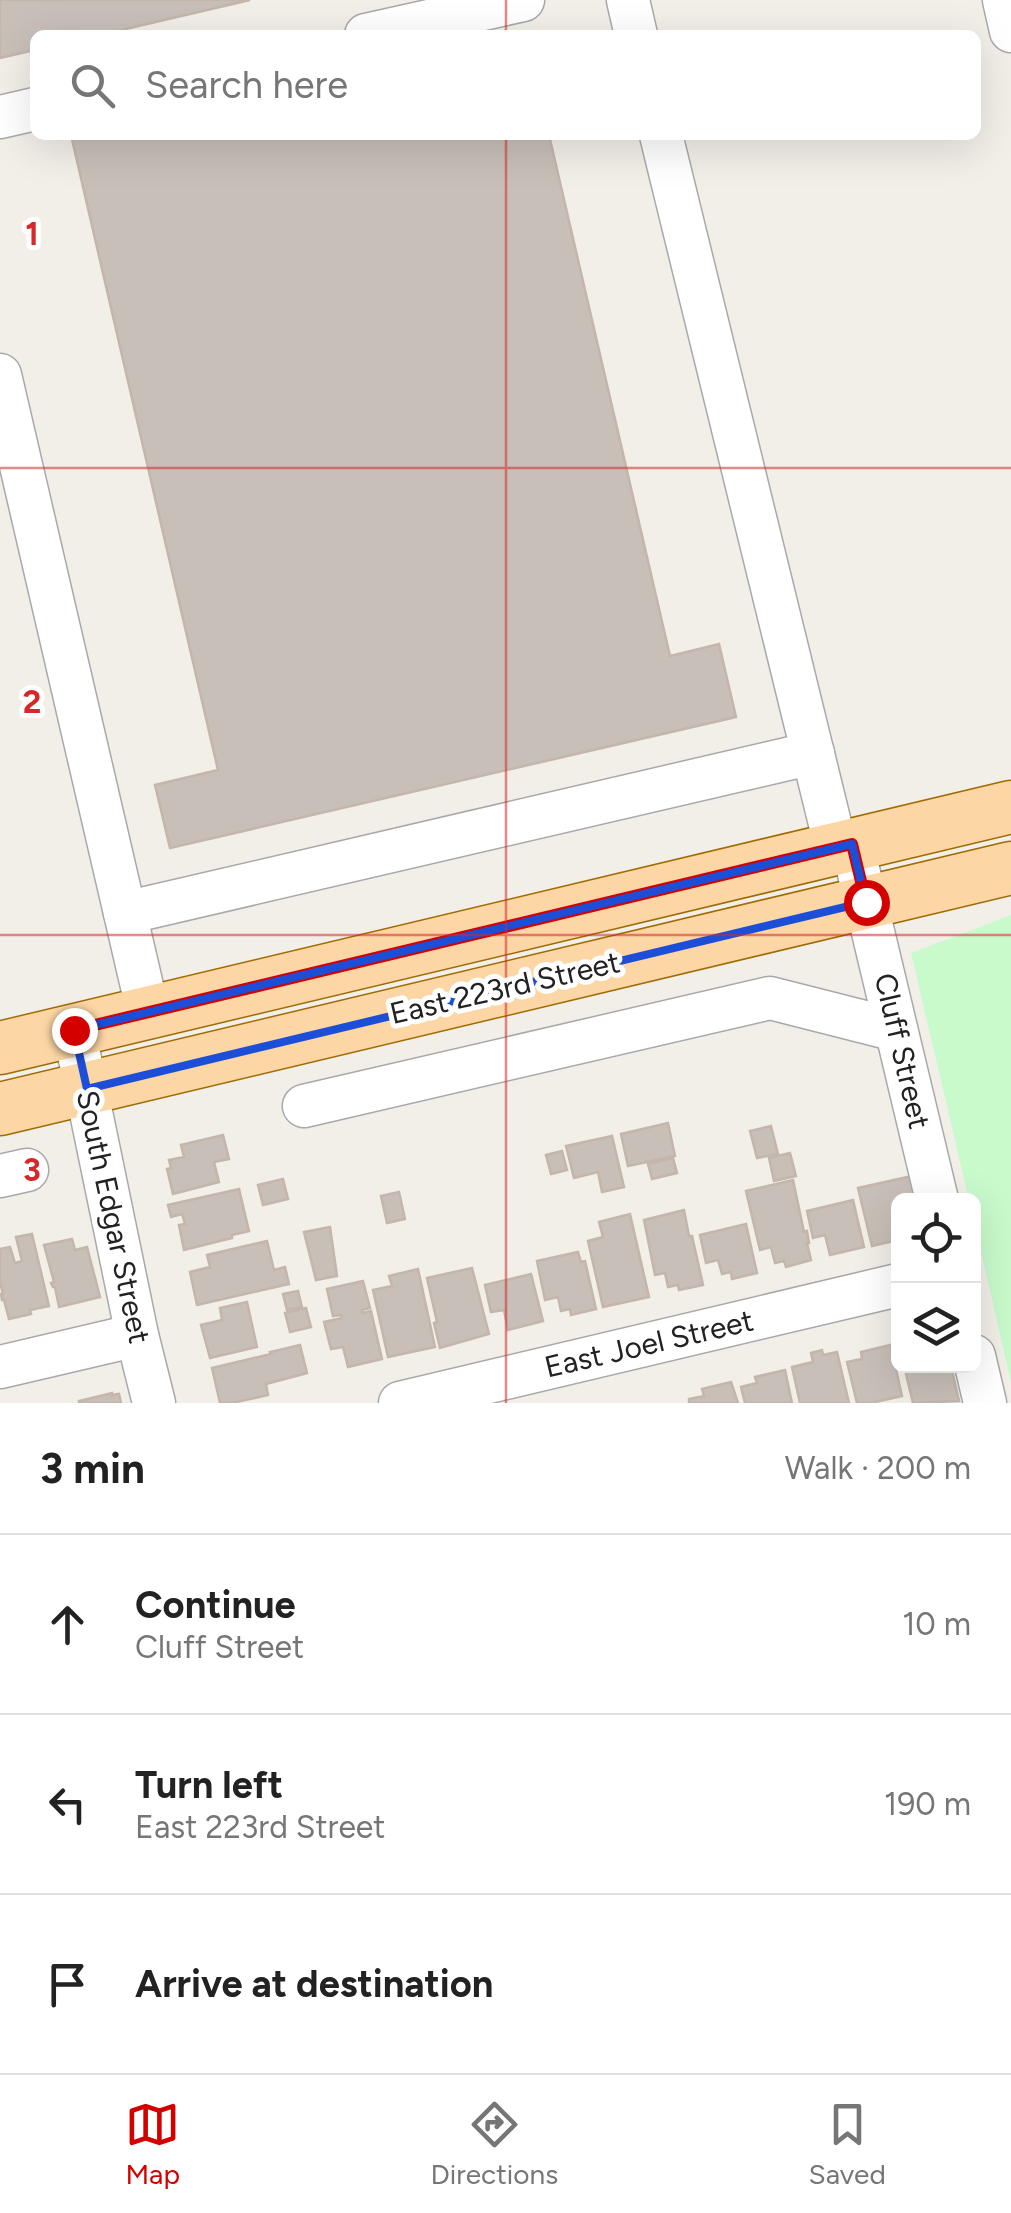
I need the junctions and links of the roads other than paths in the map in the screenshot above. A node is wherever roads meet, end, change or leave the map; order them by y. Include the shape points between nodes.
1 (523, 0) edge
2 (628, 0) edge
3 (1004, 0) edge
4 (388, 30) edge
5 (635, 30) edge
6 (1011, 30) edge
7 (30, 110) edge
8 (0, 117) edge
9 (662, 140) edge
10 (0, 375) edge
11 (813, 753) junction
12 (1011, 808) edge
13 (844, 846) junction
14 (1011, 868) edge
15 (866, 902) junction
16 (126, 913) junction
17 (148, 1012) junction
18 (74, 1030) junction
19 (896, 1030) junction
20 (0, 1048) edge
21 (87, 1089) junction
22 (304, 1106) dead end
23 (0, 1109) edge
24 (935, 1193) edge
25 (891, 1287) edge
26 (137, 1335) junction
27 (0, 1367) edge
28 (978, 1373) edge
29 (154, 1403) edge
30 (400, 1403) edge
31 (985, 1403) edge

1 - 4 street
2 - 5 street
3 - 6 street
7 - 8 street
9 - 11 street, Cluff Street
10 - 16 street
11 - 13 street, Cluff Street
11 - 16 street
12 - 13 main road, East 223rd Street
13 - 15 street, Cluff Street
13 - 17 main road, East 223rd Street
14 - 15 main road, East 223rd Street
15 - 19 street, Cluff Street
15 - 21 main road, East 223rd Street
16 - 17 street
17 - 18 main road, East 223rd Street
18 - 20 main road, East 223rd Street
18 - 21 street, South Edgar Street
19 - 22 street via 770,998
19 - 24 street, Cluff Street
21 - 23 main road, East 223rd Street
21 - 26 street, South Edgar Street
25 - 30 street, East Joel Street
26 - 27 street
26 - 29 street, South Edgar Street
28 - 31 street

